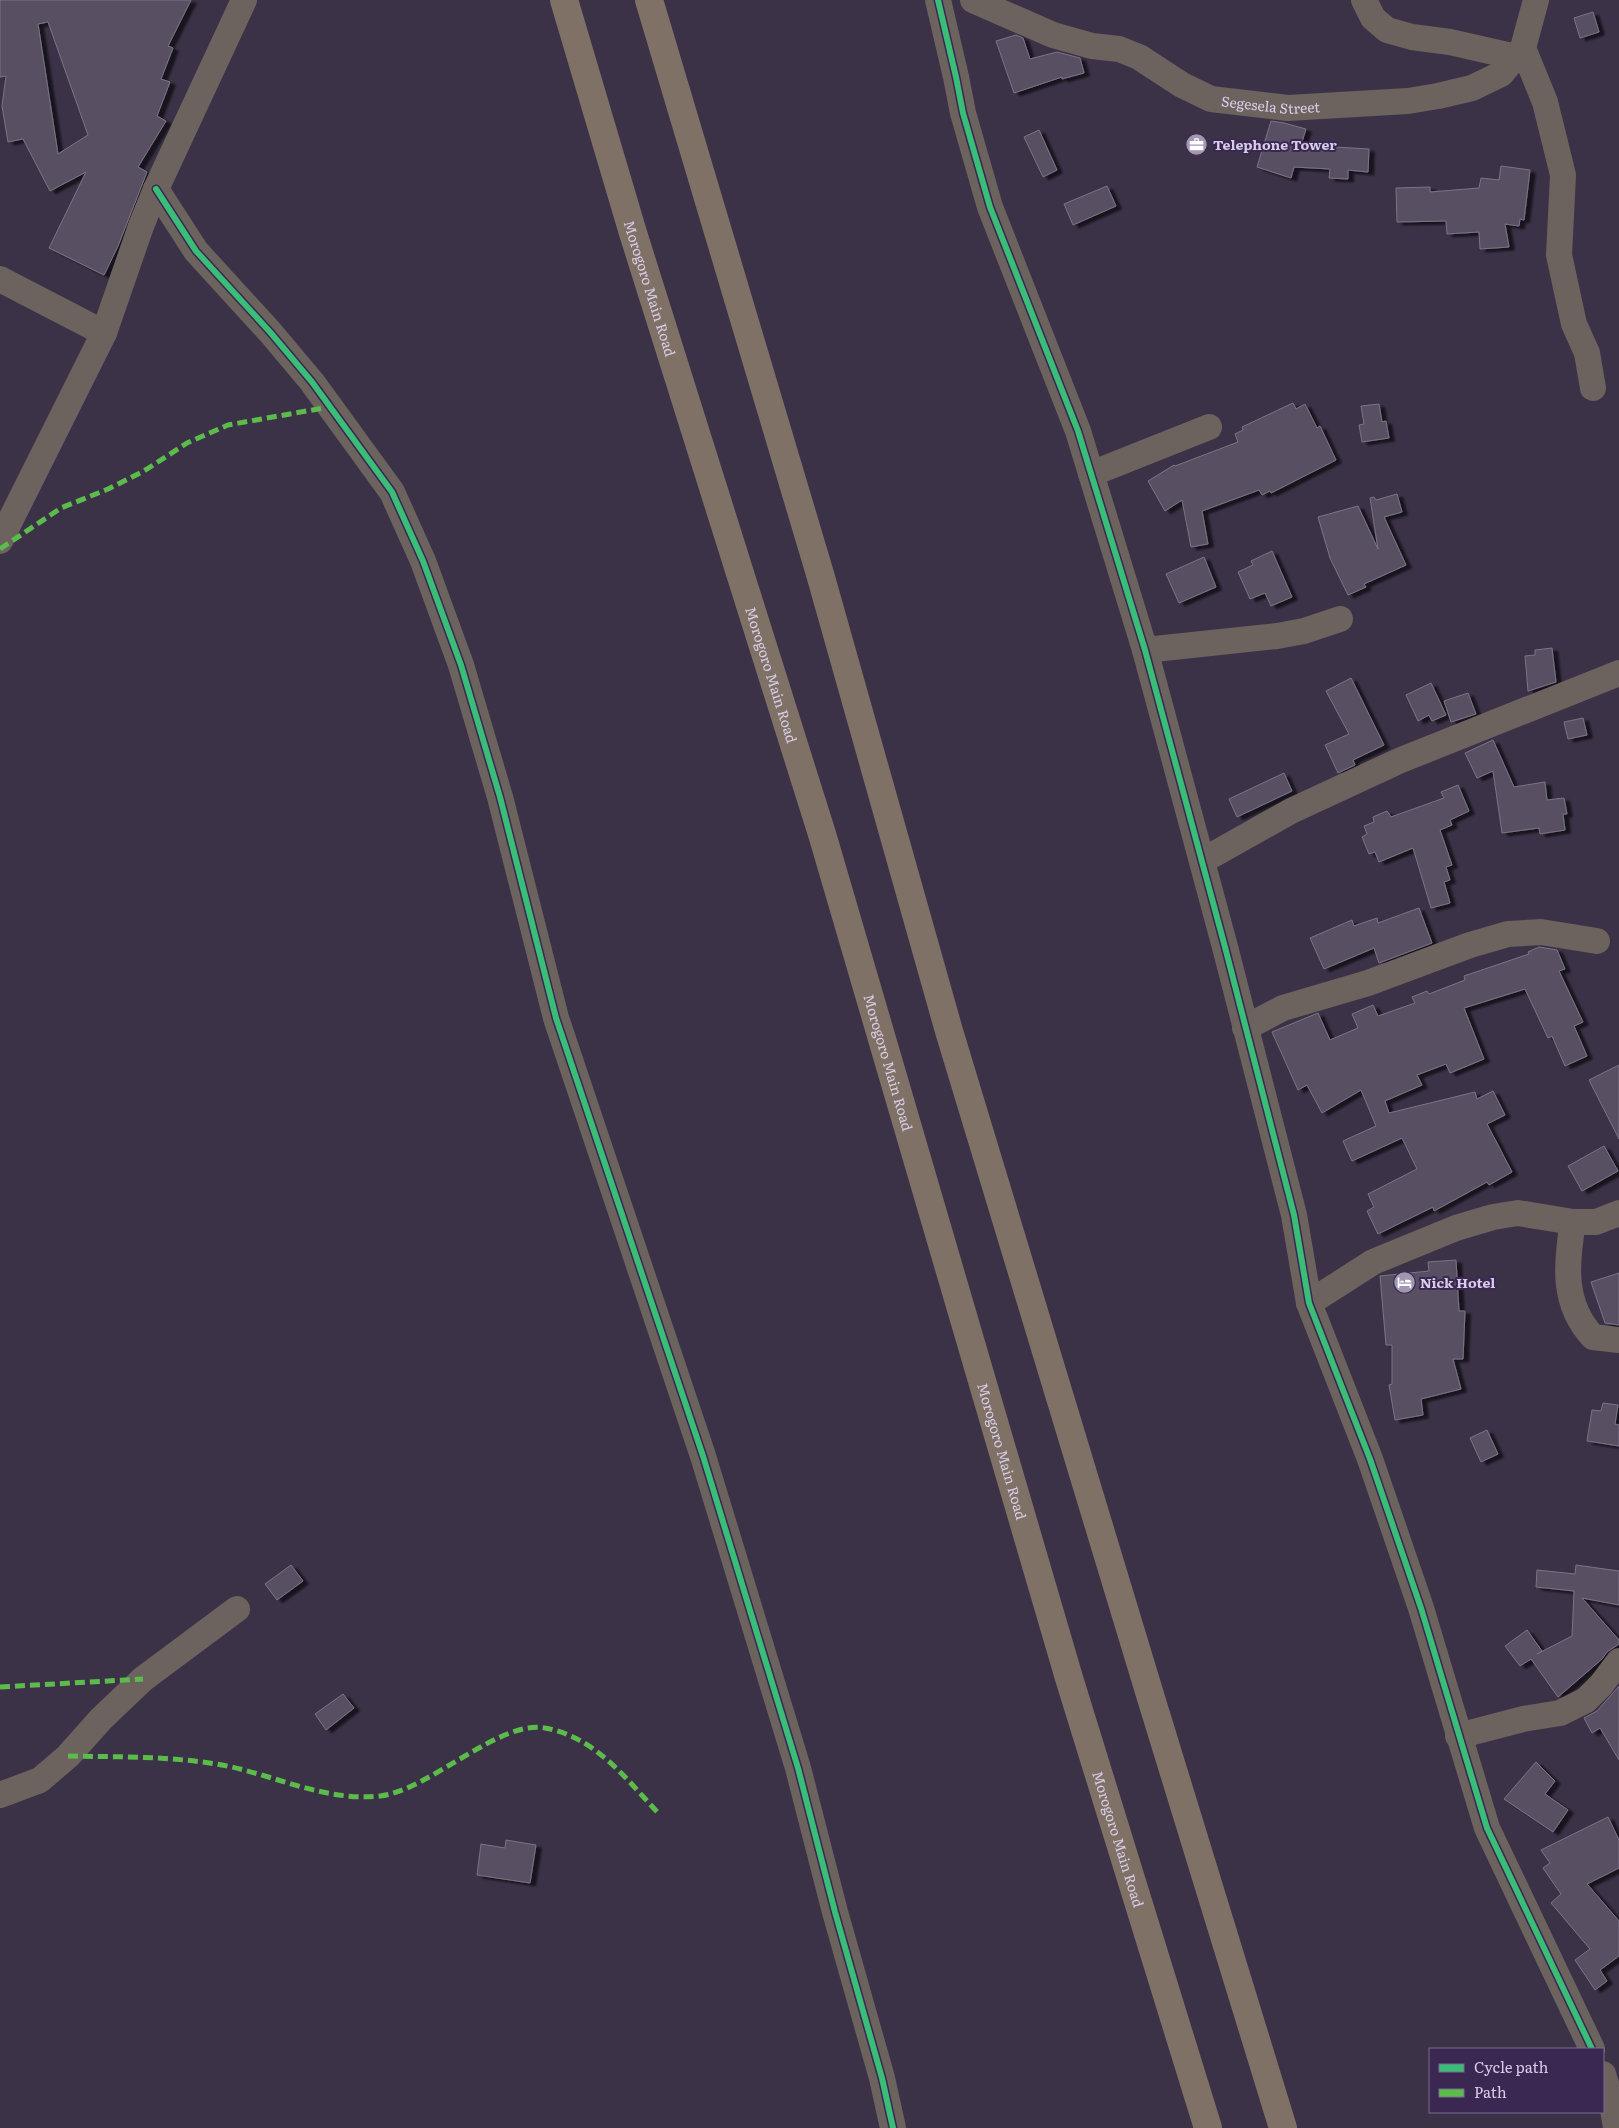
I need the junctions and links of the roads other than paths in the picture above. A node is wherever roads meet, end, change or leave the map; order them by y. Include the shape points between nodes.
1 (244, 0) edge
2 (564, 0) edge
3 (649, 0) edge
4 (938, 0) edge
5 (973, 0) edge
6 (1364, 0) edge
7 (1536, 0) edge
8 (1520, 53) junction
9 (156, 189) junction
10 (0, 279) edge
11 (104, 332) junction
12 (1593, 388) dead end
13 (1209, 426) dead end
14 (1091, 474) junction
15 (0, 541) edge
16 (1340, 620) dead end
17 (1145, 650) junction
18 (1619, 673) edge
19 (1202, 861) junction
20 (1597, 940) dead end
21 (1246, 1028) junction
22 (1619, 1213) edge
23 (1573, 1222) junction
24 (1309, 1303) junction
25 (1619, 1340) edge
26 (237, 1609) dead end
27 (1619, 1661) edge
28 (1458, 1736) junction
29 (0, 1795) edge
30 (1592, 2048) edge
31 (1604, 2077) edge
32 (893, 2128) edge
33 (1208, 2128) edge
34 (1283, 2128) edge
35 (1616, 2128) edge

1 - 9 street
2 - 33 highway, Morogoro Main Road via 822,834 1066,1669
3 - 34 highway via 817,565 949,1031
4 - 14 street via 963,113 990,207 1078,432
5 - 8 street, Segesela Street via 1054,35 1092,46 1119,49 1139,57 1182,85 1211,99 1288,108 1408,101 1472,88 1501,74
6 - 8 street via 1373,18 1387,30 1412,37
7 - 8 street, Segesela Street
8 - 12 street via 1546,102 1563,175 1560,255 1574,324 1587,353
9 - 11 street
9 - 32 street via 196,250 312,382 392,492 423,561 461,665 500,797 556,1018 692,1421 798,1768
10 - 11 street
11 - 15 street
13 - 14 street
14 - 17 street
16 - 17 street via 1277,636
17 - 19 street
18 - 19 street via 1401,760 1291,811
19 - 21 street
20 - 21 street via 1540,932 1508,934 1368,983 1283,1008
21 - 24 street via 1294,1215
22 - 23 street via 1596,1222
23 - 24 street via 1518,1213 1465,1225 1374,1262
23 - 25 street via 1567,1274 1571,1302 1583,1326 1593,1337
24 - 28 street via 1370,1459 1421,1608
26 - 29 street via 143,1679 40,1780
27 - 28 street via 1586,1700 1560,1713
28 - 30 street via 1487,1828
31 - 35 street

